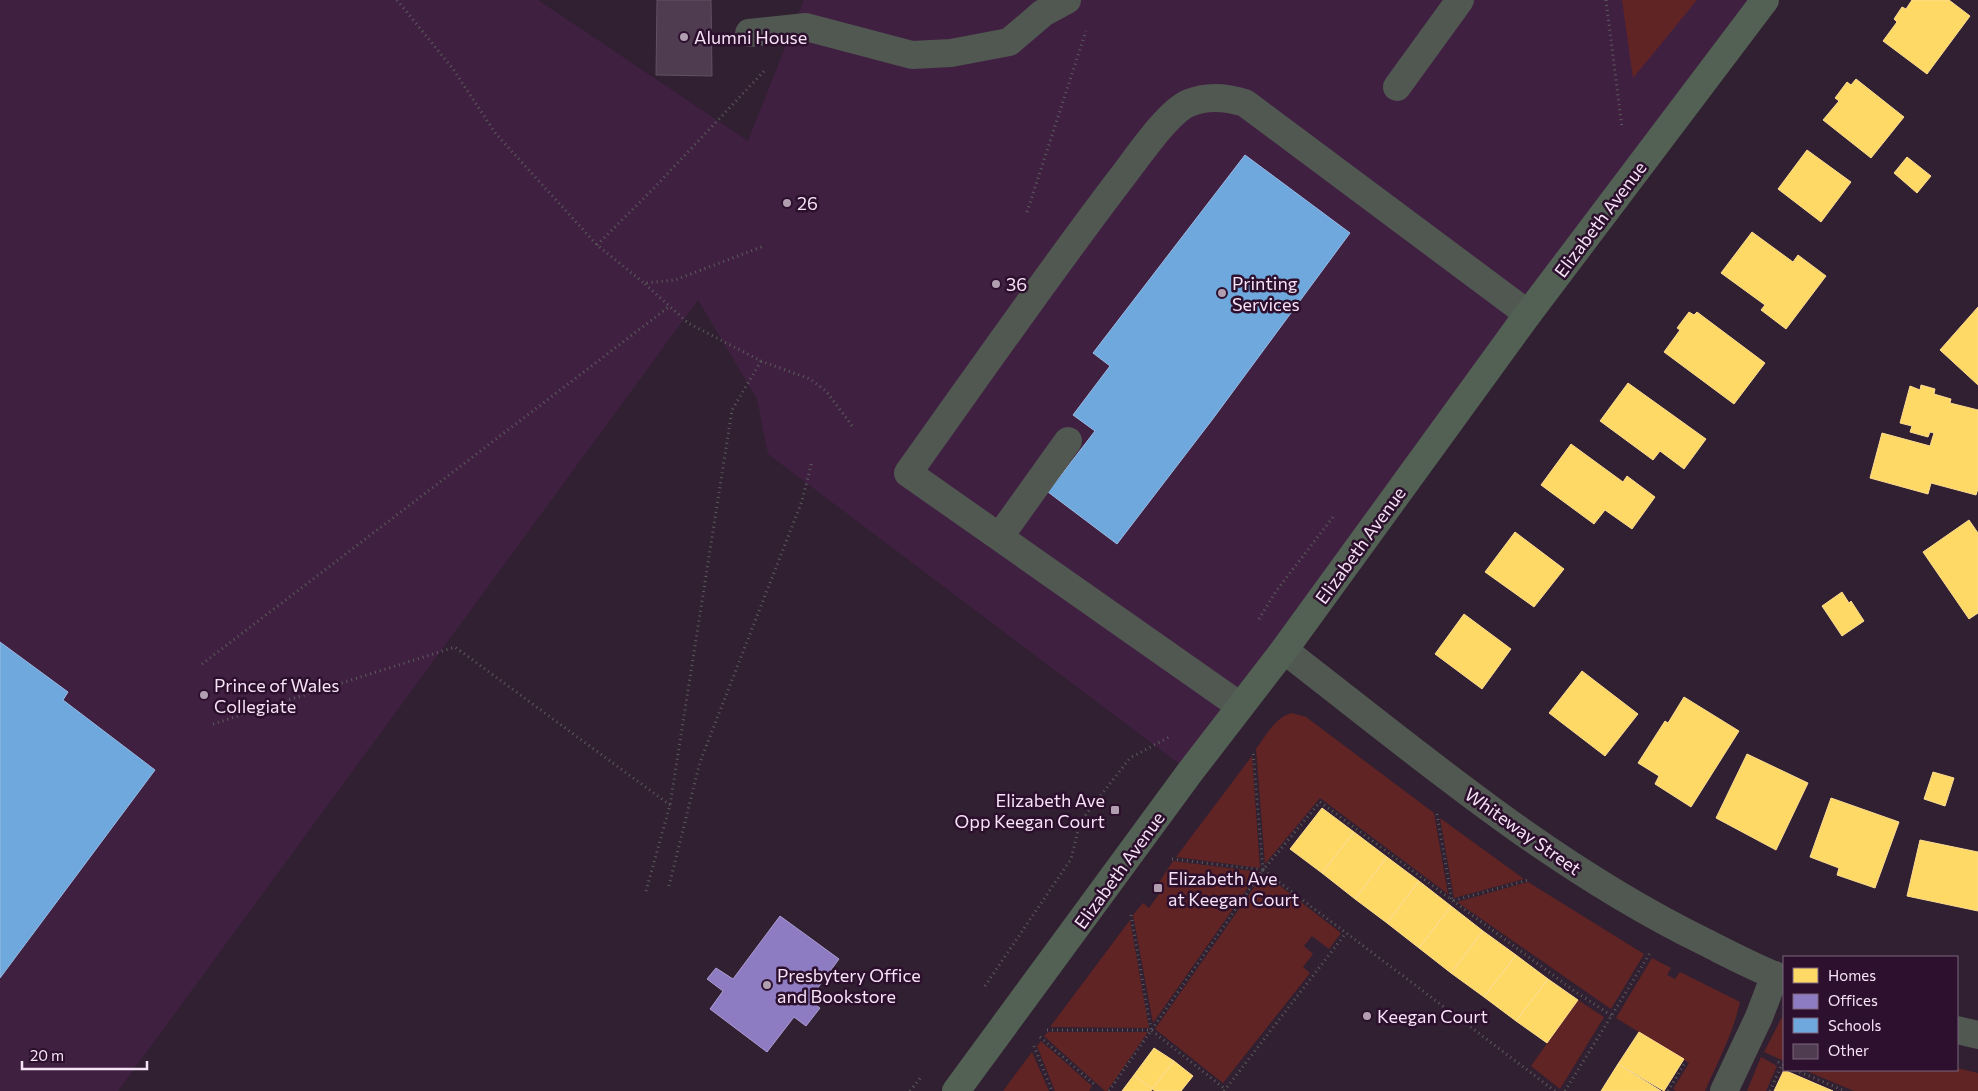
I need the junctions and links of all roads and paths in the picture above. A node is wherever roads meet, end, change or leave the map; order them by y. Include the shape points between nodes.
1 (398, 0) edge
2 (1066, 0) edge
3 (1460, 0) edge
4 (1606, 0) edge
5 (1765, 0) edge
6 (1088, 28) dead end
7 (749, 33) dead end
8 (767, 68) dead end
9 (1397, 86) dead end
10 (1623, 134) dead end
11 (1027, 212) dead end
12 (597, 245) junction
13 (764, 246) dead end
14 (644, 283) junction
15 (670, 306) junction
16 (1528, 314) junction
17 (761, 361) junction
18 (853, 427) dead end
19 (1068, 441) dead end
20 (812, 461) dead end
21 (1000, 536) junction
22 (1284, 650) junction
23 (202, 664) dead end
24 (1240, 706) junction
25 (213, 724) dead end
26 (1174, 734) dead end
27 (1253, 745) dead end
28 (670, 805) junction
29 (1436, 808) dead end
30 (1169, 858) dead end
31 (1263, 870) junction
32 (1531, 879) dead end
33 (669, 886) dead end
34 (646, 890) dead end
35 (1452, 901) junction
36 (1130, 911) dead end
37 (1346, 933) junction
38 (1650, 952) dead end
39 (1780, 977) edge
40 (984, 988) dead end
41 (1612, 1016) junction
42 (1042, 1030) dead end
43 (1151, 1030) junction
44 (1958, 1030) edge
45 (1038, 1035) dead end
46 (1978, 1035) edge
47 (1032, 1043) dead end
48 (1686, 1062) dead end
49 (1782, 1064) dead end
50 (1797, 1071) edge
51 (922, 1075) dead end
52 (1094, 1084) dead end
53 (1225, 1090) edge
54 (910, 1091) edge
55 (956, 1091) edge
56 (1052, 1091) edge
57 (1109, 1091) edge
58 (1555, 1091) edge
59 (1565, 1091) edge
60 (1668, 1091) edge
61 (1724, 1091) edge
62 (1770, 1091) edge
63 (1845, 1091) edge

1 - 12 path via 453,69 496,134
2 - 7 street via 1043,13 1009,42 951,53 912,55 806,28
3 - 9 street
4 - 10 path
5 - 16 main road, Elizabeth Avenue
6 - 11 path
8 - 12 path
12 - 14 path
13 - 14 path via 675,280
14 - 15 path
15 - 17 path via 688,323
15 - 23 path
16 - 21 street via 1244,103 1211,97 1188,103 1165,123 1071,244 908,473
16 - 22 main road, Elizabeth Avenue
17 - 18 path via 810,379 826,391
17 - 28 path via 732,410
19 - 21 street
20 - 33 path via 802,501 700,762
21 - 24 street
22 - 24 main road, Elizabeth Avenue
22 - 39 street, Whiteway Street via 1562,861 1663,922
24 - 55 main road, Elizabeth Avenue
25 - 28 path via 455,647
26 - 40 path via 1130,758 1080,822 1072,859
27 - 31 path
28 - 34 path
29 - 35 path
30 - 31 path
31 - 35 path via 1320,802
31 - 37 path
31 - 43 path
32 - 35 path
35 - 41 path
36 - 43 path
37 - 53 path
37 - 58 path
38 - 41 path
39 - 61 street
41 - 59 path
42 - 43 path
43 - 53 path
43 - 57 path
44 - 46 street
45 - 52 path
47 - 56 path
48 - 60 path
49 - 62 path
50 - 63 path
51 - 54 path

